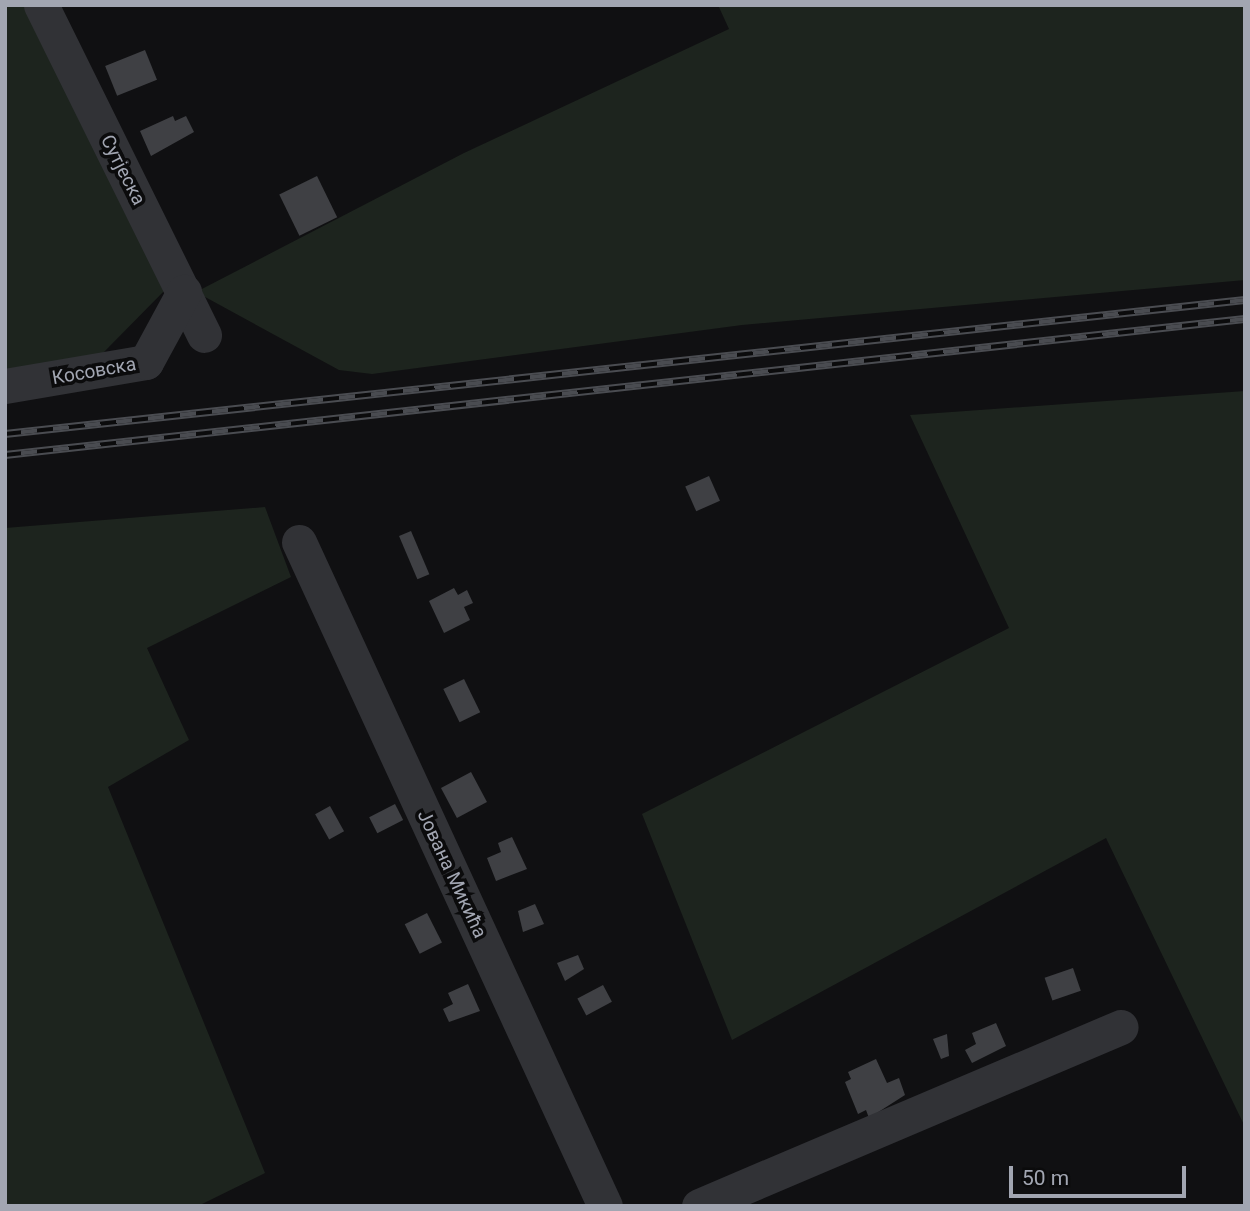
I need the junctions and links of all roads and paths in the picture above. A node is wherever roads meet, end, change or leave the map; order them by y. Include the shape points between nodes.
1 (41, 5) edge
2 (184, 292) junction
3 (204, 335) dead end
4 (5, 386) edge
5 (299, 542) dead end
6 (1121, 1027) dead end
7 (605, 1206) edge
8 (699, 1206) edge

1 - 2 street, Сутјеска
2 - 3 street, Сутјеска
2 - 4 street, Косовска via 146,362
5 - 7 street, Јована Микића
6 - 8 street

